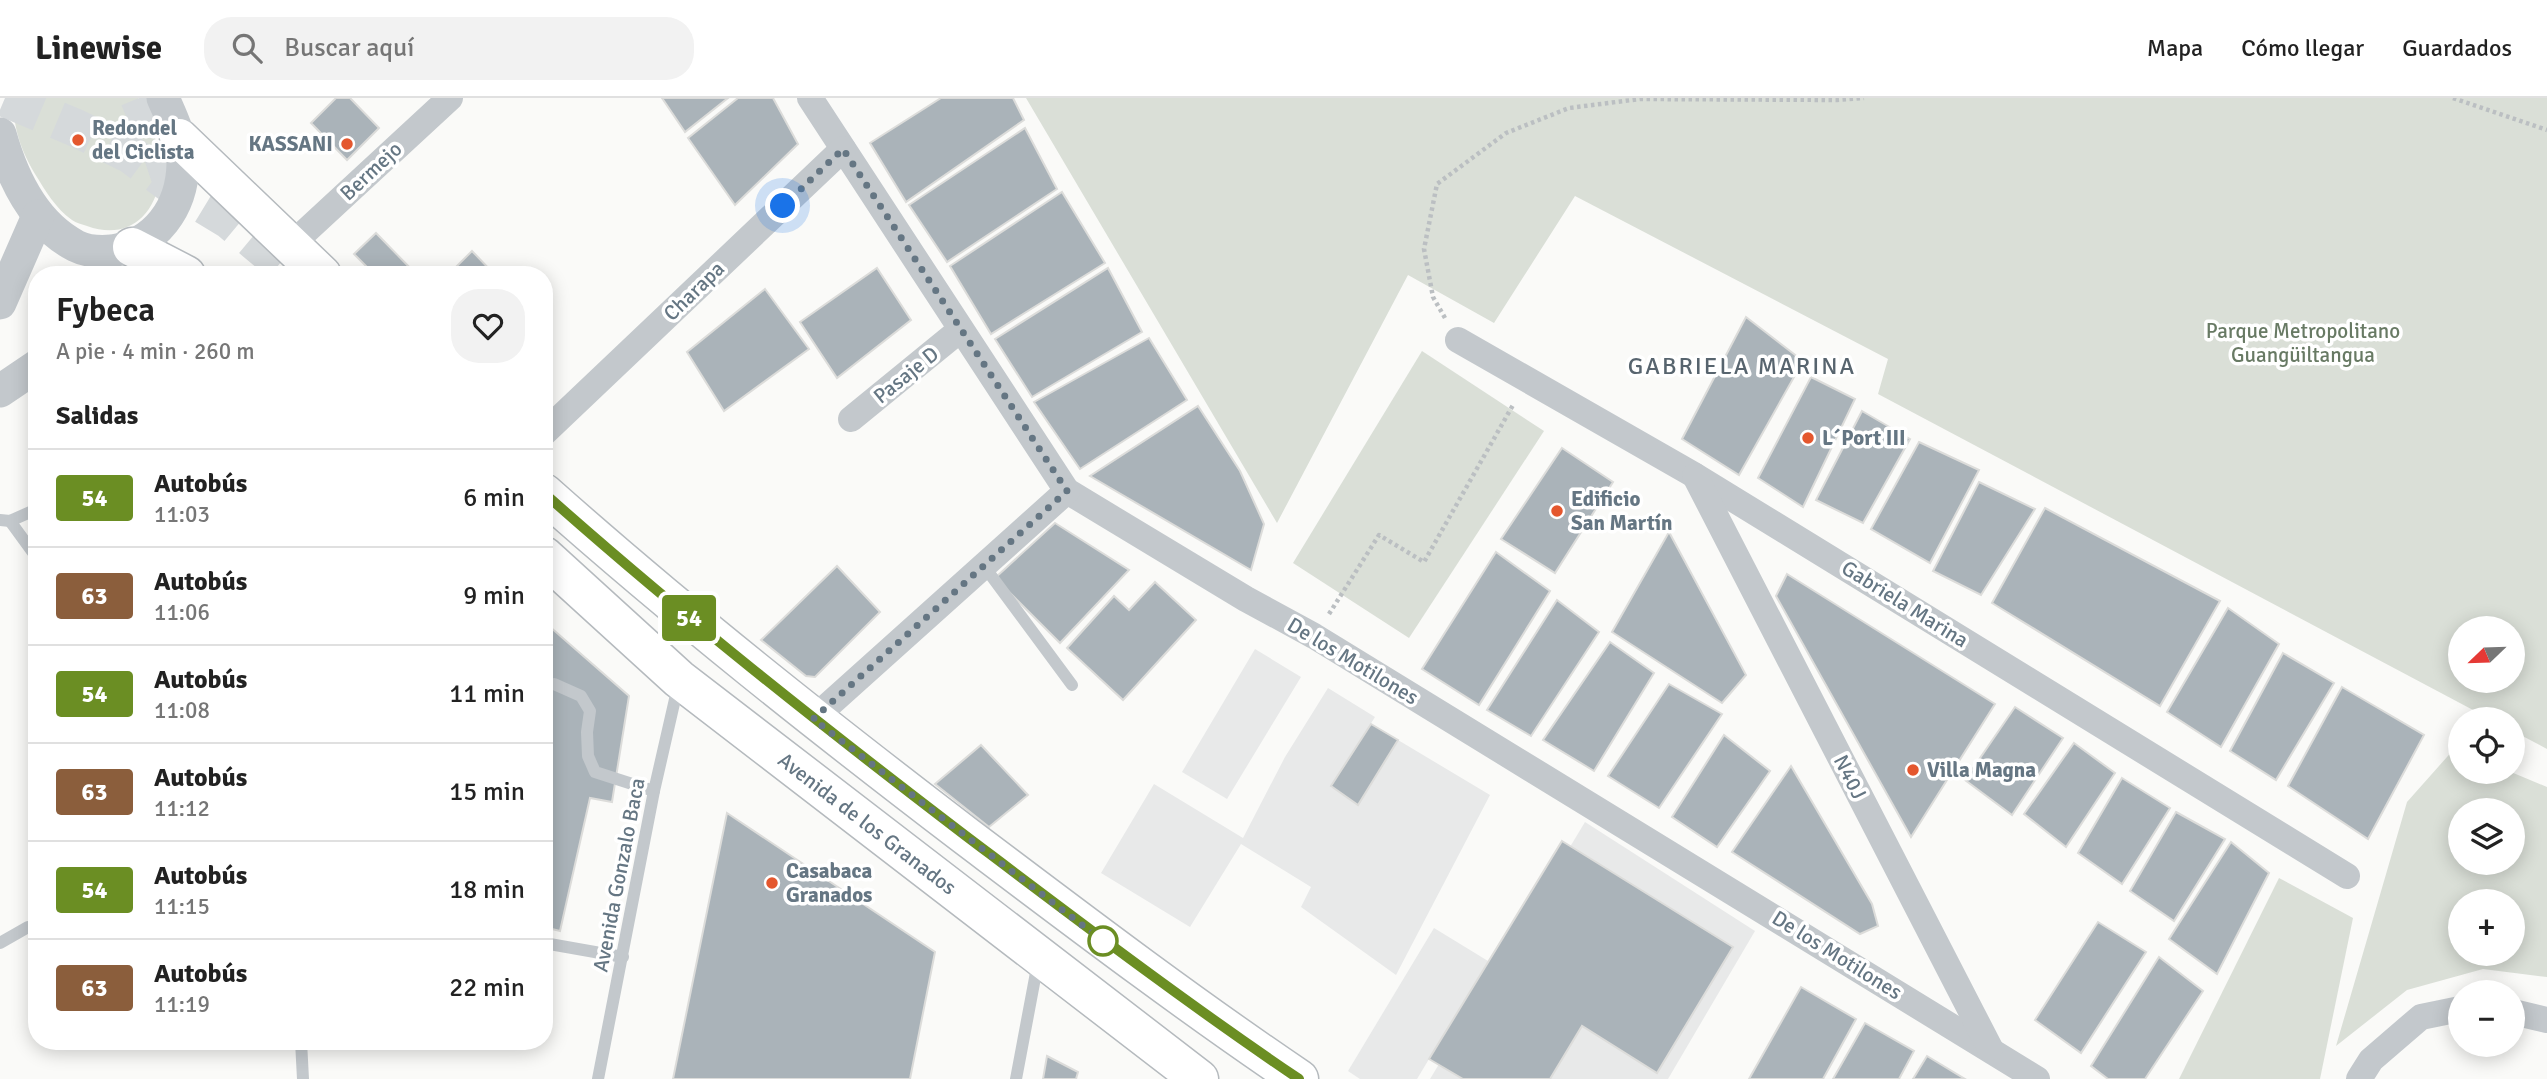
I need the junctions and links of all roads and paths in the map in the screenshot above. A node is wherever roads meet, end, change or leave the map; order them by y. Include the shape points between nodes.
1 (163, 98) edge
2 (450, 98) edge
3 (810, 98) edge
4 (1864, 98) edge
5 (2453, 98) edge
6 (2547, 130) edge
7 (179, 138) junction
8 (1, 141) edge
9 (843, 149) junction
10 (38, 216) junction
11 (292, 244) junction
12 (124, 257) edge
13 (155, 266) edge
14 (314, 266) edge
15 (0, 303) edge
16 (960, 330) junction
17 (1458, 340) joint
18 (28, 372) edge
19 (0, 391) edge
20 (1505, 417) dead end
21 (851, 419) dead end
22 (553, 424) edge
23 (1694, 475) junction
24 (1067, 491) junction
25 (553, 501) edge
26 (28, 512) edge
27 (5, 521) edge
28 (28, 548) edge
29 (553, 564) edge
30 (984, 566) junction
31 (1314, 636) junction
32 (679, 679) junction
33 (554, 684) dead end
34 (1072, 685) dead end
35 (813, 719) junction
36 (654, 791) junction
37 (2347, 876) dead end
38 (28, 927) edge
39 (0, 943) edge
40 (553, 945) edge
41 (623, 957) junction
42 (1039, 957) junction
43 (2448, 1011) edge
44 (2525, 1015) edge
45 (2547, 1020) edge
46 (1991, 1049) junction
47 (301, 1050) edge
48 (1185, 1075) edge
49 (303, 1079) edge
50 (598, 1079) edge
51 (1016, 1079) edge
52 (1299, 1079) edge
53 (2007, 1079) edge
54 (2037, 1079) edge
55 (2359, 1079) edge

1 - 7 street
2 - 11 street, Bermejo
3 - 9 street, De los Motilones
4 - 17 path via 1640,99 1569,108 1506,133 1437,184 1424,249 1433,297
5 - 6 path
7 - 11 main road
7 - 12 street via 183,162 180,188 169,213 155,233
8 - 10 street
9 - 16 street, De los Motilones
9 - 22 street, Charapa
10 - 12 street via 78,247
10 - 15 street
11 - 14 main road
12 - 13 main road
16 - 21 street, Pasaje D
16 - 24 street, De los Motilones
17 - 23 street, Gabriela Marina
18 - 19 street
20 - 31 path via 1424,562 1379,535
23 - 37 street, Gabriela Marina
23 - 46 street, N40J
24 - 30 street
24 - 31 street, De los Motilones
25 - 35 main road
26 - 27 lane
27 - 28 lane
29 - 32 main road, Avenida de los Granados
30 - 34 lane
30 - 35 street
31 - 46 street, De los Motilones
32 - 36 lane, Avenida Gonzalo Baca
32 - 42 main road, Avenida de los Granados
33 - 36 lane via 581,696 590,710 588,756 595,772
35 - 52 main road via 1103,941
36 - 41 lane, Avenida Gonzalo Baca
38 - 39 lane
40 - 41 lane
41 - 50 lane, Avenida Gonzalo Baca
42 - 48 main road, Avenida de los Granados
42 - 51 lane
43 - 55 street via 2420,1017 2371,1060
44 - 45 street
46 - 53 street, N40J
46 - 54 street, De los Motilones
47 - 49 lane

